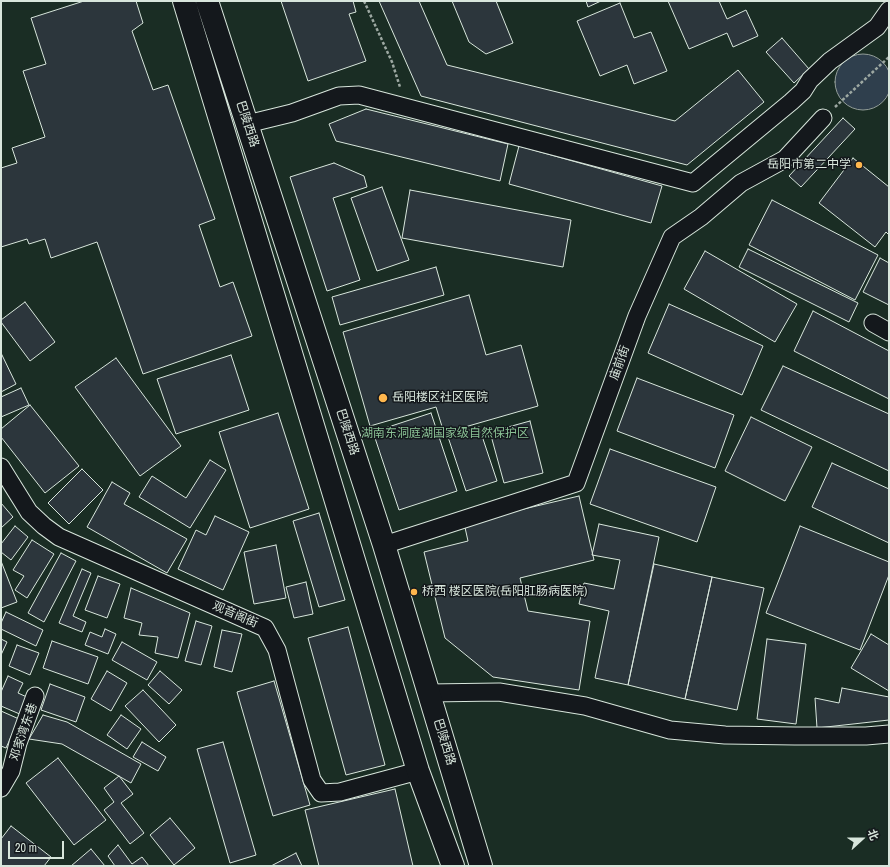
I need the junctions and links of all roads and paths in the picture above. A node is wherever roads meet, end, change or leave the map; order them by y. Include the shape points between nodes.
1 (184, 1) edge
2 (207, 1) edge
3 (364, 1) edge
4 (889, 10) edge
5 (889, 57) edge
6 (408, 108) junction
7 (823, 118) joint
8 (247, 124) junction
9 (873, 323) dead end
10 (889, 332) edge
11 (1, 467) edge
12 (384, 545) junction
13 (429, 693) junction
14 (35, 696) dead end
15 (889, 734) edge
16 (418, 771) junction
17 (1, 788) edge
18 (453, 866) edge
19 (481, 866) edge

1 - 16 main road, 巴陵西路
2 - 8 main road, 巴陵西路
3 - 6 path via 392,62
4 - 6 street via 877,27 836,56 791,102 693,183
5 - 7 path
6 - 8 street via 359,95 339,96 292,113
7 - 12 street, 庙前街 via 785,159 741,183 701,217 672,237 637,316 576,483
8 - 12 main road, 巴陵西路
9 - 10 street
11 - 16 street, 观音阁街 via 29,512 59,537 265,628 277,650 312,780 321,793 340,792
12 - 13 main road, 巴陵西路
13 - 15 street via 500,692 584,706 670,730 795,736
13 - 19 main road, 巴陵西路
14 - 17 street, 邓家湾东巷 via 11,771
16 - 18 main road, 巴陵西路

